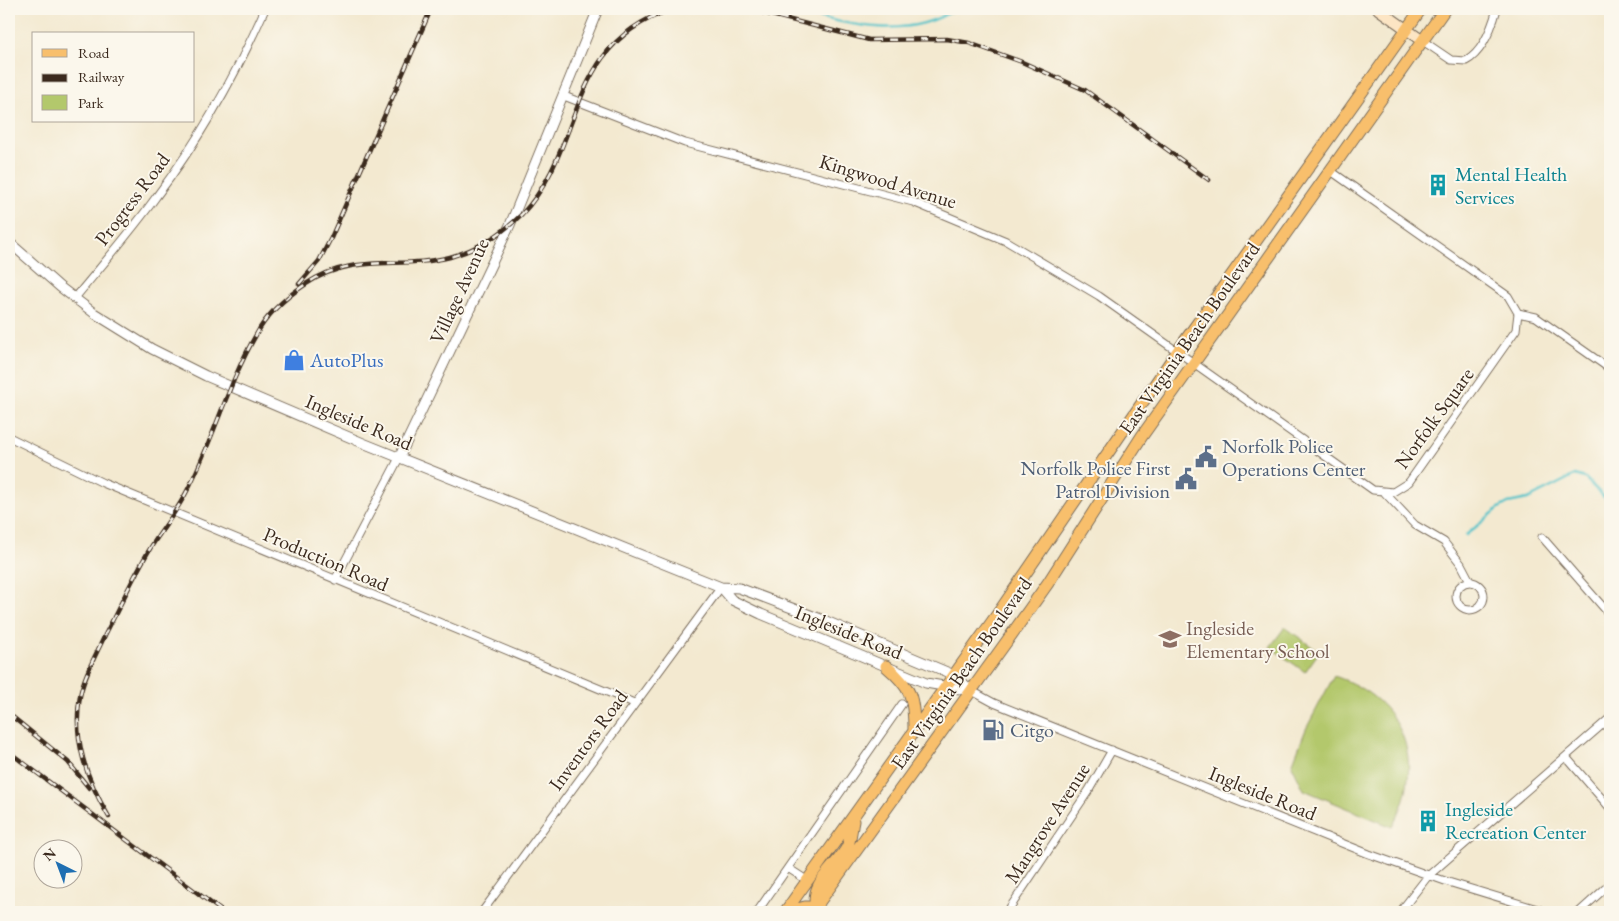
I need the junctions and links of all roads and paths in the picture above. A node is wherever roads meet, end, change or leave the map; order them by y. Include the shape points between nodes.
1 (265, 9) edge
2 (598, 9) edge
3 (1378, 9) edge
4 (1421, 9) edge
5 (1445, 9) edge
6 (1497, 9) edge
7 (1407, 29) junction
8 (1423, 41) junction
9 (564, 96) junction
10 (1331, 170) junction
11 (9, 242) edge
12 (75, 298) junction
13 (1518, 313) junction
14 (1177, 352) junction
15 (1193, 364) junction
16 (1610, 369) edge
17 (9, 437) edge
18 (399, 458) junction
19 (1385, 493) junction
20 (1542, 537) dead end
21 (334, 580) junction
22 (1470, 581) junction
23 (721, 587) junction
24 (1610, 615) edge
25 (886, 666) junction
26 (954, 675) junction
27 (945, 688) junction
28 (972, 691) junction
29 (634, 703) junction
30 (902, 704) dead end
31 (1610, 718) edge
32 (914, 731) junction
33 (1112, 750) junction
34 (1566, 757) junction
35 (1610, 808) edge
36 (854, 817) junction
37 (788, 868) junction
38 (1428, 876) junction
39 (808, 881) junction
40 (1610, 884) edge
41 (817, 910) edge
42 (482, 912) edge
43 (757, 912) edge
44 (785, 912) edge
45 (1007, 912) edge
46 (1400, 912) edge
47 (1547, 912) edge
48 (1579, 912) edge

1 - 12 street, Progress Road via 236,70 188,152 156,198
2 - 9 street, Village Avenue
3 - 7 main road
4 - 7 main road, East Virginia Beach Boulevard
5 - 8 main road, East Virginia Beach Boulevard
6 - 8 street via 1485,39 1466,61 1451,60
7 - 8 main road
7 - 14 main road, East Virginia Beach Boulevard
8 - 10 main road, East Virginia Beach Boulevard
9 - 14 street, Kingwood Avenue via 685,143 913,202 958,220 1061,272
9 - 18 street, Village Avenue via 492,265
10 - 13 street via 1508,296
10 - 15 main road, East Virginia Beach Boulevard
11 - 12 street, Ingleside Road
12 - 18 street, Ingleside Road via 161,354
13 - 16 street via 1536,317
13 - 19 street, Norfolk Square via 1516,330 1408,482 1399,490
14 - 15 street
14 - 26 main road, East Virginia Beach Boulevard
15 - 19 street via 1369,488
15 - 28 main road, East Virginia Beach Boulevard
17 - 21 street, Production Road via 103,483
18 - 21 street, Village Avenue
18 - 23 street, Ingleside Road
19 - 22 street via 1415,525 1444,542
20 - 24 street
21 - 29 street, Production Road
22 - 22 street via 1457,588 1455,598 1460,607 1470,610 1478,607 1484,594 1480,585
23 - 25 street, Ingleside Road via 732,600 761,614
23 - 26 street, Ingleside Road via 739,588
23 - 29 street, Inventors Road
25 - 27 street, Ingleside Road
25 - 32 main road via 908,688 914,706
26 - 27 main road, East Virginia Beach Boulevard
26 - 28 street, Ingleside Road
27 - 28 street, Ingleside Road
27 - 32 main road, East Virginia Beach Boulevard
28 - 33 street, Ingleside Road via 994,703
28 - 41 main road, East Virginia Beach Boulevard
29 - 42 street, Inventors Road
30 - 37 street, East Virginia Beach Boulevard
31 - 34 street
32 - 36 main road, East Virginia Beach Boulevard
33 - 38 street, Ingleside Road
33 - 45 street, Mangrove Avenue
34 - 35 street
34 - 38 street
36 - 39 main road, East Virginia Beach Boulevard
36 - 41 main road via 846,848 817,887 814,900
37 - 39 street
37 - 43 street, East Virginia Beach Boulevard
38 - 46 street
38 - 47 street, Ingleside Road
39 - 44 main road, East Virginia Beach Boulevard
40 - 48 street
41 - 44 main road via 805,907

